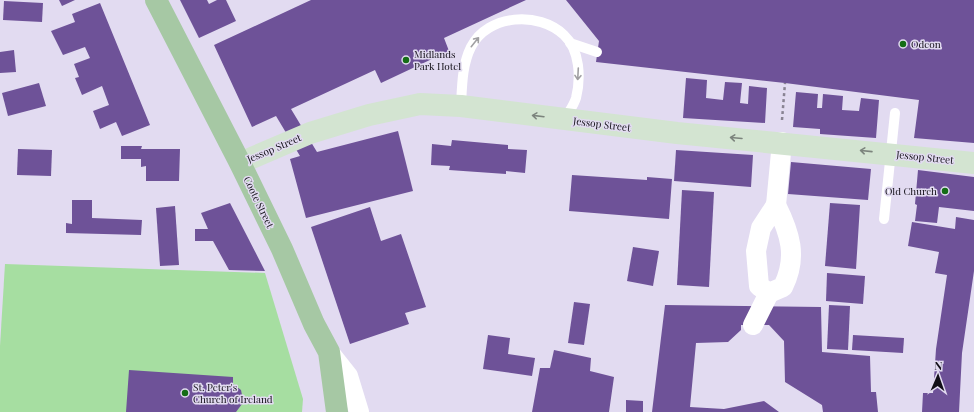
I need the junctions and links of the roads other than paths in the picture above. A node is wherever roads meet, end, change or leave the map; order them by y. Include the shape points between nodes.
1 (156, 0) edge
2 (570, 43) junction
3 (597, 52) dead end
4 (461, 106) junction
5 (895, 113) dead end
6 (565, 119) junction
7 (781, 142) junction
8 (892, 153) junction
9 (240, 163) junction
10 (974, 163) edge
11 (776, 205) junction
12 (884, 219) dead end
13 (769, 293) junction
14 (753, 325) dead end
15 (329, 352) junction
16 (337, 412) edge
17 (359, 412) edge

1 - 9 main road, Coote Street
2 - 3 lane
4 -> 2 lane via 465,63 472,45 490,26 513,19 534,20 550,25 565,35
2 -> 6 lane via 579,70 576,99
6 -> 4 street, Jessop Street
4 - 9 street, Jessop Street via 420,104 369,116 310,133
5 - 8 lane
7 -> 6 street, Jessop Street via 677,133
8 -> 7 street, Jessop Street
7 - 11 street
8 - 10 street, Jessop Street
8 - 12 lane
9 - 15 main road, Coote Street
11 - 13 street via 760,228 756,251 759,286
11 - 13 street via 788,228 792,250 789,275 783,287
13 - 14 street
15 - 16 main road, Coote Street
15 - 17 street via 348,376

